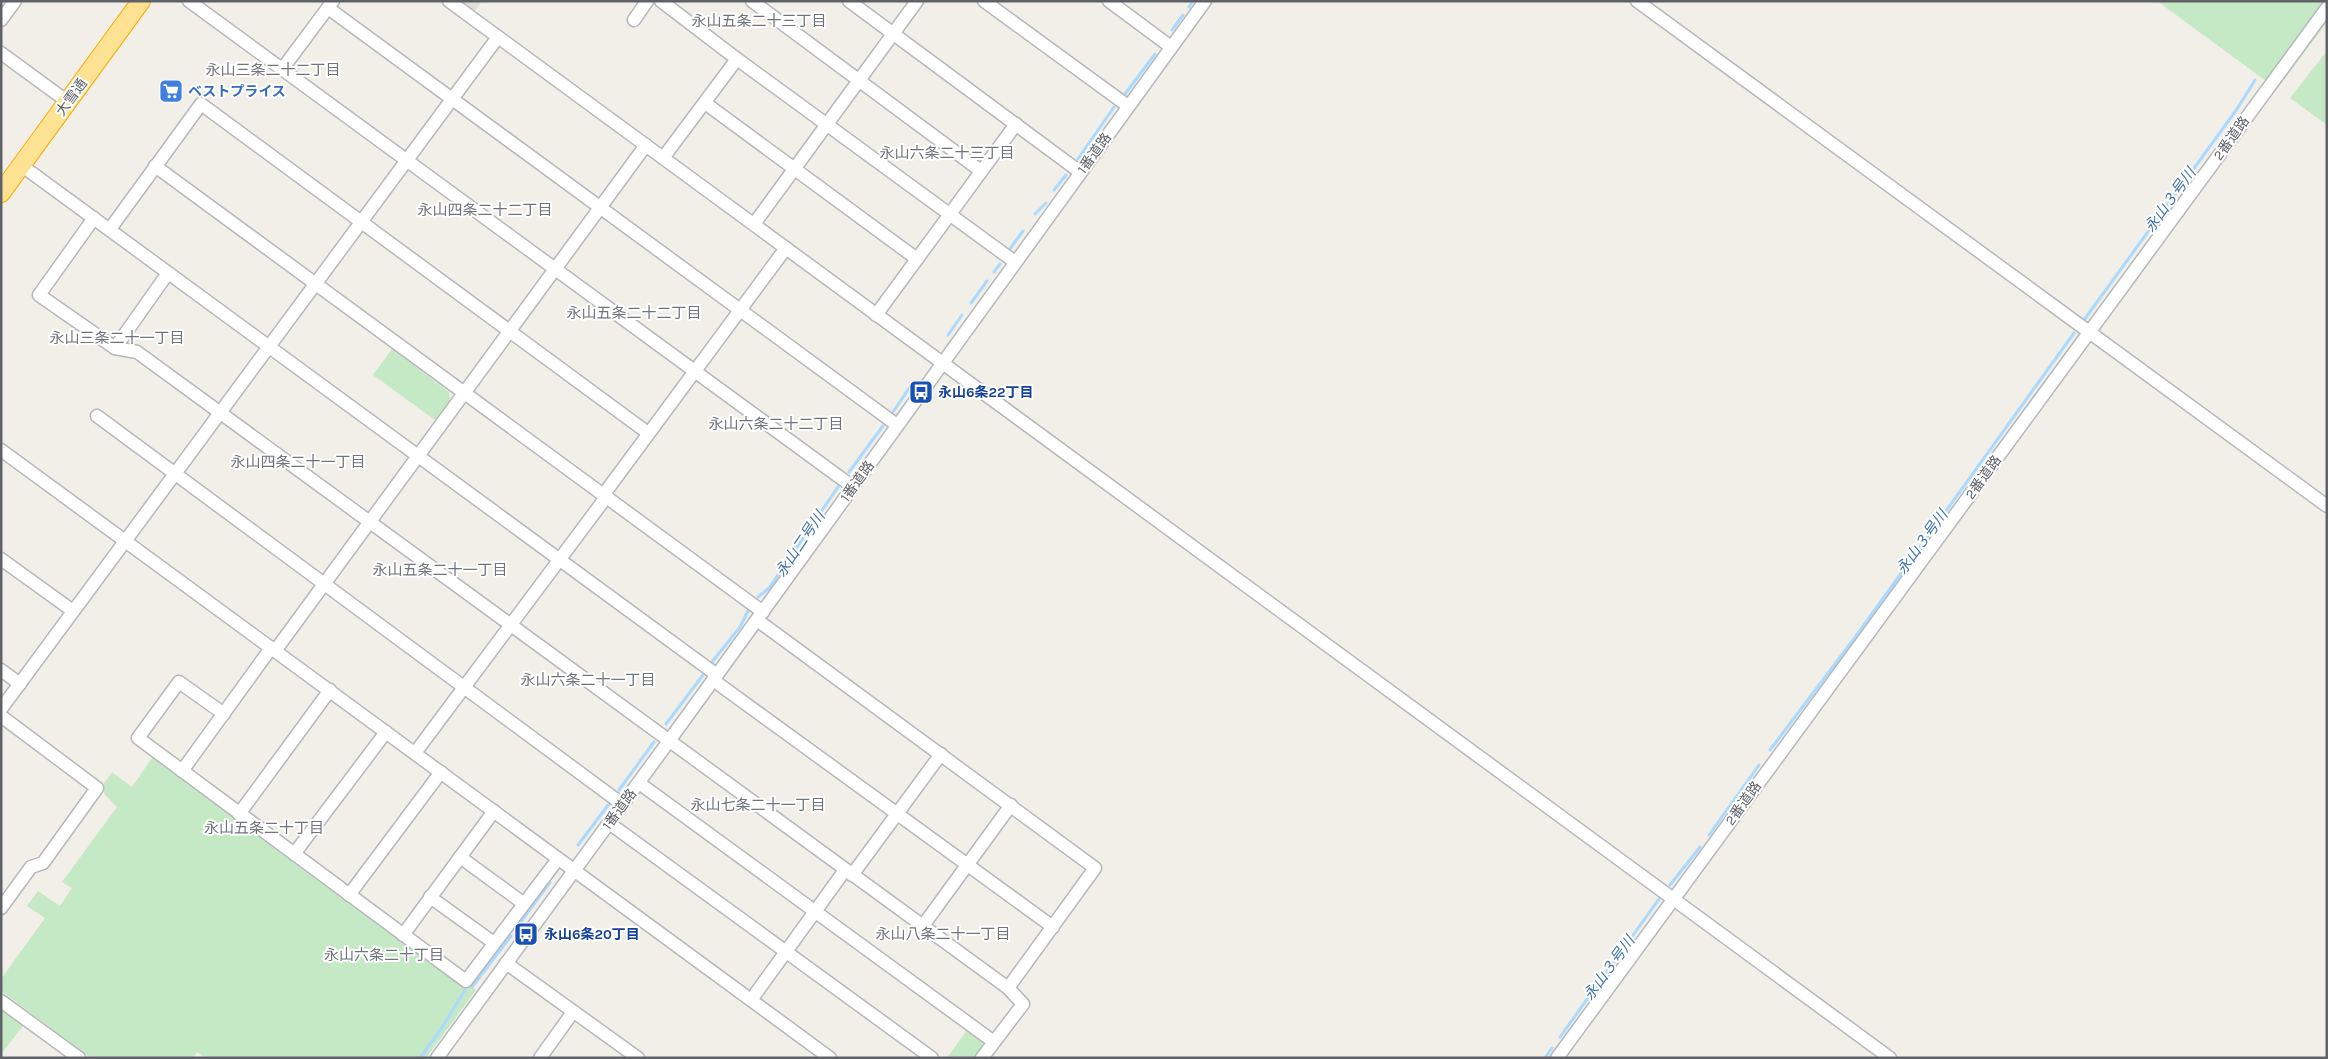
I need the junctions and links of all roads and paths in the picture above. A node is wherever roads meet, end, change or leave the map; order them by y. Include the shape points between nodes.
1 (15, 1) edge
2 (141, 1) edge
3 (189, 1) edge
4 (450, 1) edge
5 (647, 1) edge
6 (661, 1) edge
7 (752, 1) edge
8 (849, 1) edge
9 (917, 1) edge
10 (984, 1) edge
11 (1108, 1) edge
12 (1205, 1) edge
13 (1637, 1) edge
14 (331, 5) edge
15 (2327, 8) edge
16 (1, 20) edge
17 (634, 20) dead end
18 (893, 34) junction
19 (498, 37) junction
20 (1171, 48) junction
21 (1, 53) edge
22 (737, 59) junction
23 (283, 68) junction
24 (859, 79) junction
25 (452, 98) junction
26 (68, 102) junction
27 (705, 103) junction
28 (1128, 106) junction
29 (827, 124) junction
30 (1016, 124) junction
31 (646, 145) junction
32 (663, 158) junction
33 (407, 159) junction
34 (22, 165) junction
35 (155, 166) junction
36 (794, 168) junction
37 (981, 171) junction
38 (1080, 172) junction
39 (1, 193) edge
40 (600, 207) junction
41 (950, 215) junction
42 (94, 218) junction
43 (361, 223) junction
44 (754, 224) junction
45 (110, 228) junction
46 (786, 248) junction
47 (917, 259) junction
48 (1014, 262) junction
49 (555, 268) junction
50 (168, 273) junction
51 (316, 284) junction
52 (741, 310) junction
53 (876, 315) junction
54 (509, 331) junction
55 (2088, 332) junction
56 (270, 347) junction
57 (115, 348) junction
58 (942, 362) junction
59 (697, 371) junction
60 (464, 392) junction
61 (221, 413) junction
62 (97, 416) dead end
63 (897, 425) junction
64 (648, 433) junction
65 (1, 450) edge
66 (419, 455) junction
67 (176, 475) junction
68 (853, 487) junction
69 (605, 495) junction
70 (2327, 506) edge
71 (370, 522) junction
72 (126, 541) junction
73 (1, 559) edge
74 (559, 559) junction
75 (324, 584) junction
76 (73, 611) junction
77 (760, 616) junction
78 (510, 625) junction
79 (273, 650) junction
80 (1, 670) edge
81 (715, 678) junction
82 (20, 684) junction
83 (465, 687) junction
84 (330, 690) junction
85 (1, 709) edge
86 (224, 714) junction
87 (1, 716) edge
88 (386, 732) junction
89 (669, 741) junction
90 (415, 753) junction
91 (941, 754) junction
92 (182, 770) junction
93 (441, 772) junction
94 (638, 783) junction
95 (622, 804) junction
96 (1011, 805) junction
97 (494, 811) junction
98 (897, 813) junction
99 (239, 814) junction
100 (609, 823) junction
101 (294, 854) junction
102 (460, 857) junction
103 (558, 859) junction
104 (968, 865) junction
105 (573, 870) junction
106 (849, 873) junction
107 (349, 895) junction
108 (430, 897) junction
109 (1673, 900) junction
110 (523, 903) junction
111 (1, 908) edge
112 (815, 912) junction
113 (1053, 926) junction
114 (922, 927) junction
115 (403, 935) junction
116 (494, 943) junction
117 (786, 952) junction
118 (506, 963) junction
119 (1008, 988) junction
120 (752, 1000) junction
121 (1, 1001) edge
122 (574, 1012) junction
123 (994, 1042) junction
124 (79, 1058) edge
125 (437, 1058) edge
126 (540, 1058) edge
127 (638, 1058) edge
128 (830, 1058) edge
129 (932, 1058) edge
130 (982, 1058) edge
131 (1557, 1058) edge
132 (1890, 1058) edge

1 - 16 street
2 - 26 highway, 大雪通
3 - 23 street
4 - 19 street
5 - 17 street
6 - 22 street
7 - 24 street
8 - 18 street
9 - 18 street
10 - 28 street
11 - 20 street
12 - 20 street, 1番道路
13 - 55 street
14 - 23 street
14 - 25 street
15 - 55 street, 2番道路
18 - 24 street
18 - 30 street
19 - 25 street
19 - 31 street
20 - 28 street, 1番道路
21 - 26 street
22 - 27 street
22 - 29 street
23 - 33 street
24 - 29 street
24 - 37 street
25 - 33 street
25 - 40 street
26 - 34 highway, 大雪通
27 - 32 street
27 - 36 street
28 - 38 street, 1番道路
29 - 36 street
29 - 41 street
30 - 37 street
30 - 38 street
31 - 32 street
31 - 40 street
32 - 44 street
33 - 43 street
33 - 49 street
34 - 39 highway, 大雪通
34 - 42 street
35 - 43 street via 200,104
35 - 45 street
35 - 51 street
36 - 44 street
36 - 47 street
37 - 41 street
38 - 48 street, 1番道路
40 - 49 street
40 - 52 street
41 - 47 street
41 - 48 street
42 - 45 street
42 - 57 street via 39,294
43 - 51 street
43 - 54 street
44 - 46 street
45 - 50 street
46 - 52 street
46 - 53 street
47 - 53 street
48 - 58 street, 1番道路
49 - 54 street
49 - 59 street
50 - 56 street
50 - 57 street
51 - 56 street
51 - 60 street
52 - 59 street
52 - 63 street
53 - 58 street
54 - 60 street
54 - 64 street
55 - 70 street
55 - 109 street, 2番道路
56 - 61 street
56 - 66 street
57 - 61 street via 137,352
58 - 63 street, 1番道路
58 - 109 street
59 - 64 street
59 - 68 street
60 - 66 street
60 - 69 street
61 - 67 street
61 - 71 street
62 - 67 street
63 - 68 street, 1番道路
64 - 69 street
65 - 72 street
66 - 71 street
66 - 74 street
67 - 72 street
67 - 75 street
68 - 77 street, 1番道路
69 - 74 street
69 - 77 street
71 - 75 street
71 - 78 street
72 - 76 street
72 - 79 street
73 - 76 street
74 - 78 street
74 - 81 street
75 - 79 street
75 - 83 street
76 - 82 street
77 - 81 street, 1番道路
77 - 91 street
78 - 83 street
78 - 89 street
79 - 84 street
79 - 86 street
80 - 82 street
81 - 89 street, 1番道路
81 - 98 street
82 - 85 street
83 - 90 street
83 - 95 street
84 - 88 street
84 - 99 street
86 - 92 street
86 - 92 street via 179,682 138,738
87 - 111 street via 97,788 43,863 31,867
88 - 90 street
88 - 101 street
89 - 94 street, 1番道路
89 - 106 street
90 - 93 street
91 - 96 street
91 - 98 street
92 - 99 street
93 - 97 street
93 - 107 street
94 - 95 street, 1番道路
94 - 112 street
95 - 100 street, 1番道路
96 - 104 street
96 - 113 street via 1095,868
97 - 102 street
97 - 103 street
98 - 104 street
98 - 106 street
99 - 101 street
100 - 105 street, 1番道路
100 - 117 street
101 - 107 street
102 - 108 street
102 - 110 street
103 - 105 street
103 - 110 street
104 - 113 street
104 - 114 street
105 - 118 street, 1番道路
105 - 120 street
106 - 112 street
106 - 114 street
107 - 115 street
108 - 115 street
108 - 116 street
109 - 131 street, 2番道路
109 - 132 street
110 - 116 street
112 - 117 street
112 - 123 street
113 - 119 street
114 - 119 street
115 - 116 street via 466,981
117 - 120 street
117 - 129 street
118 - 122 street
118 - 125 street, 1番道路
119 - 123 street via 1023,1004
120 - 128 street
121 - 124 street
122 - 126 street
122 - 127 street
123 - 130 street

